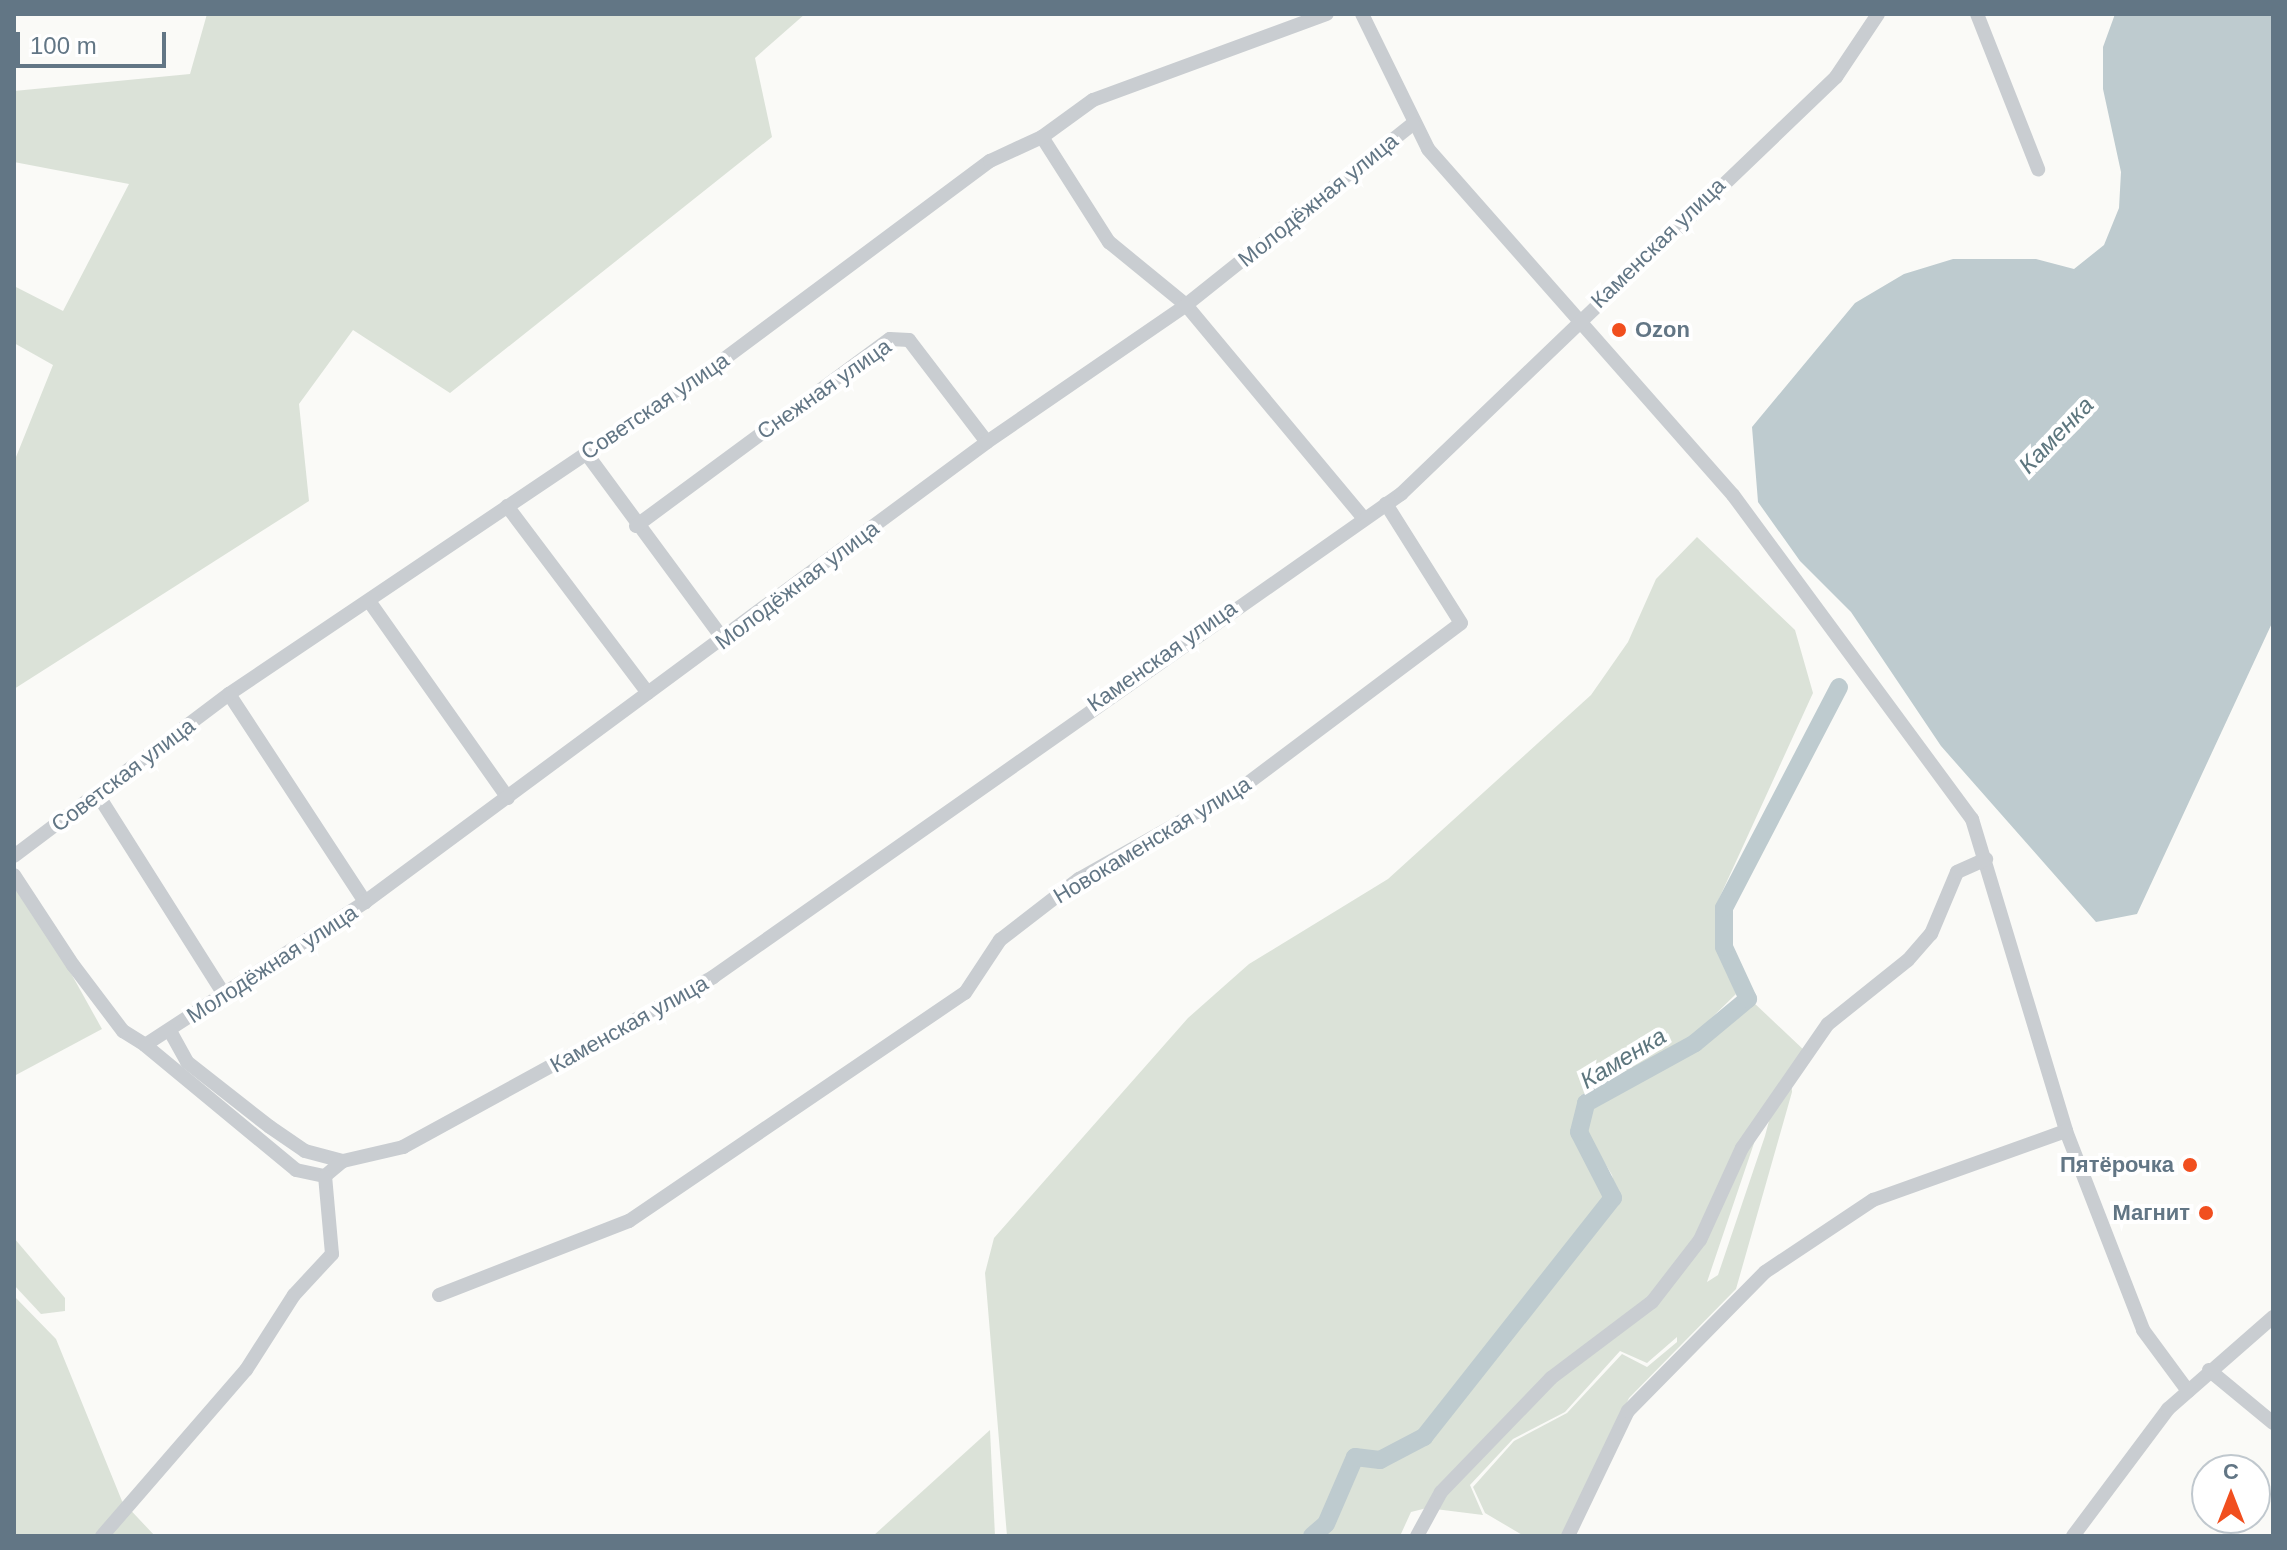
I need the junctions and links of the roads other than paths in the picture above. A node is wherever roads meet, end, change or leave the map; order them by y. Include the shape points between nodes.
1 (1327, 14) edge
2 (1362, 14) edge
3 (1878, 14) edge
4 (1977, 14) edge
5 (1413, 124) junction
6 (1042, 137) junction
7 (2038, 169) dead end
8 (1186, 305) junction
9 (1579, 318) junction
10 (987, 442) junction
11 (586, 453) junction
12 (1386, 504) junction
13 (507, 506) junction
14 (1364, 519) junction
15 (636, 526) junction
16 (369, 601) junction
17 (724, 640) junction
18 (648, 693) junction
19 (229, 694) junction
20 (98, 795) junction
21 (508, 798) junction
22 (14, 856) edge
23 (1986, 859) junction
24 (14, 875) edge
25 (365, 902) junction
26 (224, 994) junction
27 (170, 1031) junction
28 (145, 1045) junction
29 (2066, 1131) junction
30 (343, 1161) junction
31 (325, 1176) junction
32 (439, 1295) dead end
33 (2273, 1317) edge
34 (2209, 1370) junction
35 (2188, 1391) junction
36 (2273, 1423) edge
37 (102, 1536) edge
38 (1417, 1536) edge
39 (1568, 1536) edge
40 (2073, 1536) edge

1 - 6 street, Советская улица via 1093,100
2 - 5 street
3 - 9 street, Каменская улица via 1836,77
4 - 7 street
5 - 8 street, Молодёжная улица
5 - 9 street via 1476,209
6 - 8 street via 1109,242
6 - 11 street, Советская улица via 990,161
8 - 10 street, Молодёжная улица
8 - 14 street
9 - 12 street, Каменская улица
9 - 23 street via 1733,495 1849,647 1942,772 1972,819
10 - 15 street, Снежная улица via 909,340 890,339
10 - 17 street, Молодёжная улица
11 - 13 street, Советская улица
11 - 15 street
12 - 14 street, Каменская улица
12 - 32 street, Новокаменская улица via 1461,623 1244,786 1079,879 1000,940 965,993 629,1221
13 - 16 street, Советская улица
13 - 18 street
14 - 30 street, Каменская улица via 713,977 403,1147
15 - 17 street
16 - 19 street, Советская улица
16 - 21 street
17 - 18 street, Молодёжная улица
18 - 21 street, Молодёжная улица
19 - 20 street, Советская улица
19 - 25 street
20 - 22 street, Советская улица
20 - 26 street
21 - 25 street, Молодёжная улица
23 - 29 street
23 - 38 street via 1957,872 1931,934 1908,960 1828,1024 1742,1148 1700,1240 1652,1302 1551,1378 1441,1492
24 - 28 street via 123,1031
25 - 26 street, Молодёжная улица
26 - 27 street, Молодёжная улица
27 - 28 street, Молодёжная улица
27 - 30 street via 187,1062 270,1127 305,1151
28 - 31 street via 296,1170
29 - 35 street via 2143,1330
29 - 39 street via 1873,1200 1765,1272 1628,1411
30 - 31 street
31 - 37 street via 332,1254 294,1295 237,1381
33 - 34 street
34 - 35 street
34 - 36 street
35 - 40 street

